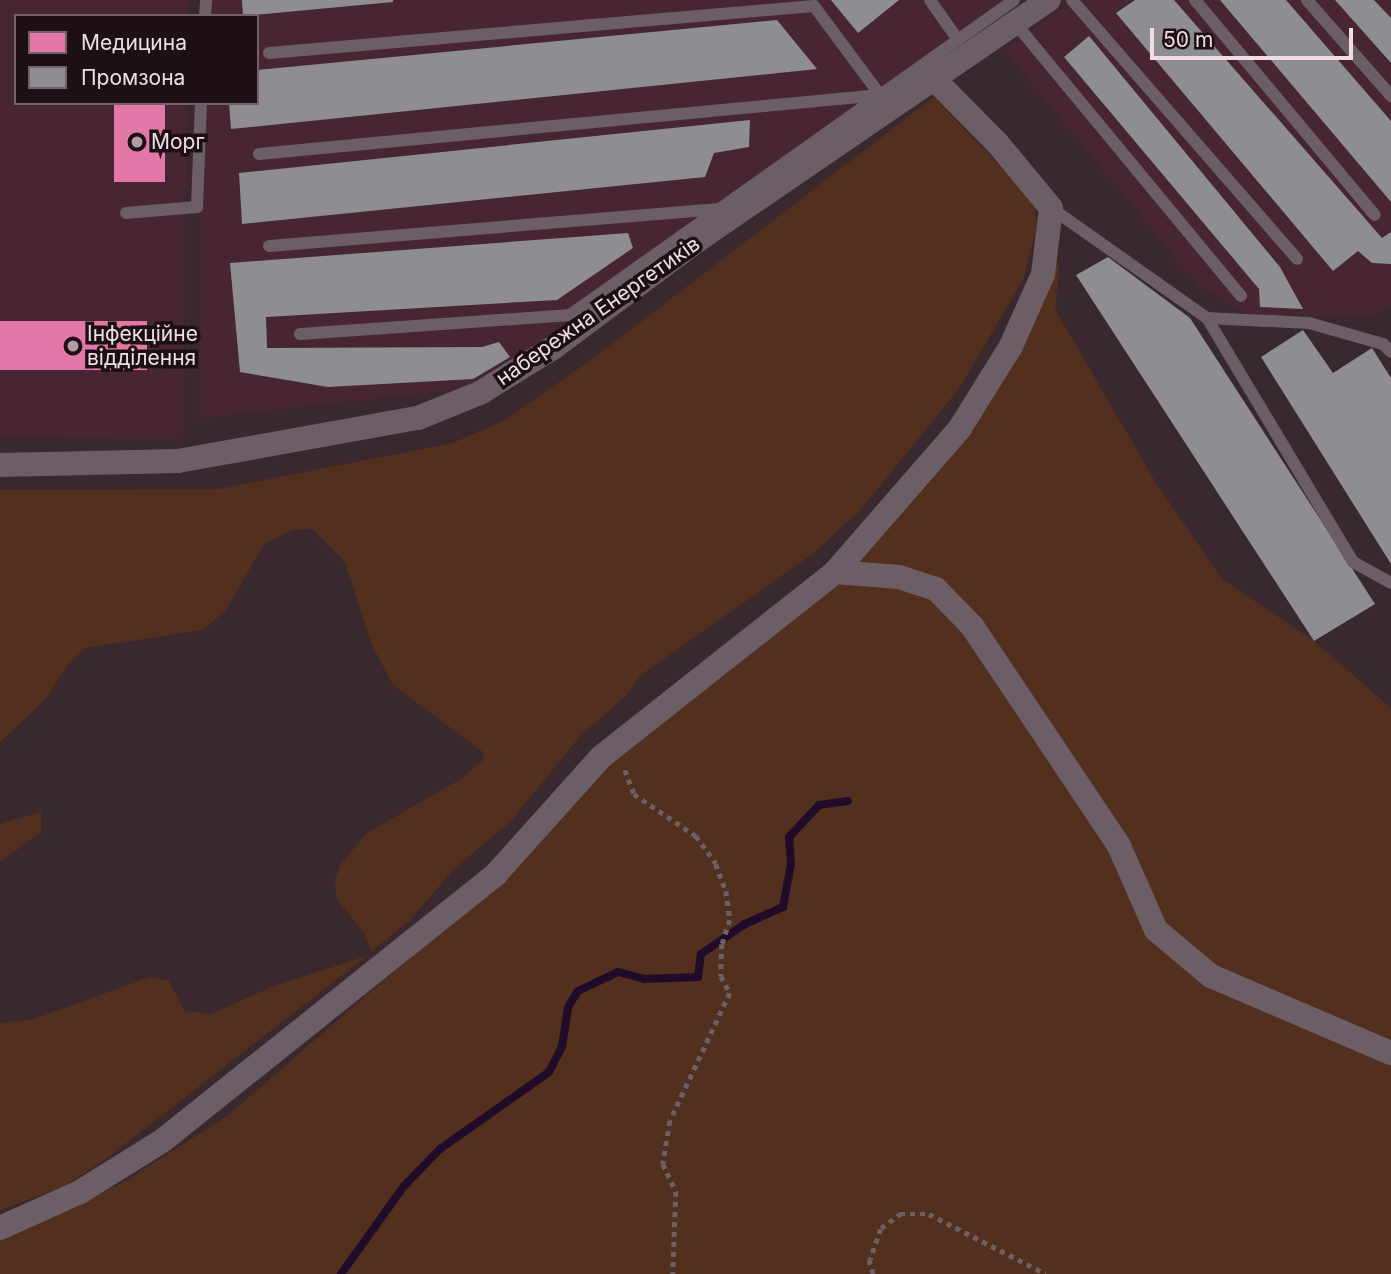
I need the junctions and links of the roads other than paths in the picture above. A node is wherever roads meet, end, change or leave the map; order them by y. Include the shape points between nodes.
1 (930, 0) edge
2 (1049, 0) edge
3 (1072, 0) edge
4 (1195, 0) edge
5 (1307, 0) edge
6 (812, 3) edge
7 (1015, 12) edge
8 (958, 40) junction
9 (269, 53) dead end
10 (934, 80) junction
11 (880, 95) junction
12 (1391, 96) edge
13 (201, 105) edge
14 (259, 154) dead end
15 (1051, 208) junction
16 (719, 209) junction
17 (126, 214) dead end
18 (1375, 215) dead end
19 (269, 246) dead end
20 (1297, 259) dead end
21 (1241, 296) dead end
22 (1207, 318) junction
23 (300, 334) dead end
24 (1391, 352) edge
25 (0, 465) edge
26 (835, 572) junction
27 (1391, 583) edge
28 (1391, 1053) edge
29 (0, 1228) edge

1 - 8 lane
2 - 7 street, набережна Енергетиків
3 - 20 lane
4 - 18 lane
5 - 12 lane
6 - 9 lane
6 - 11 lane
7 - 8 lane
7 - 10 street, набережна Енергетиків
7 - 21 lane
8 - 11 lane
10 - 15 street via 998,144
10 - 25 street, набережна Енергетиків via 698,240 553,348 480,393 418,418 178,461
11 - 14 lane
11 - 16 lane
13 - 17 lane via 197,207
15 - 22 lane
15 - 26 street via 1043,274 1011,345 960,428
16 - 19 lane
16 - 23 lane via 570,315
22 - 24 lane via 1309,323 1383,344
22 - 27 lane via 1353,562
26 - 28 street via 899,577 936,589 972,626 1119,846 1156,930 1211,976
26 - 29 street via 612,748 496,874 297,1037 162,1141 80,1192

